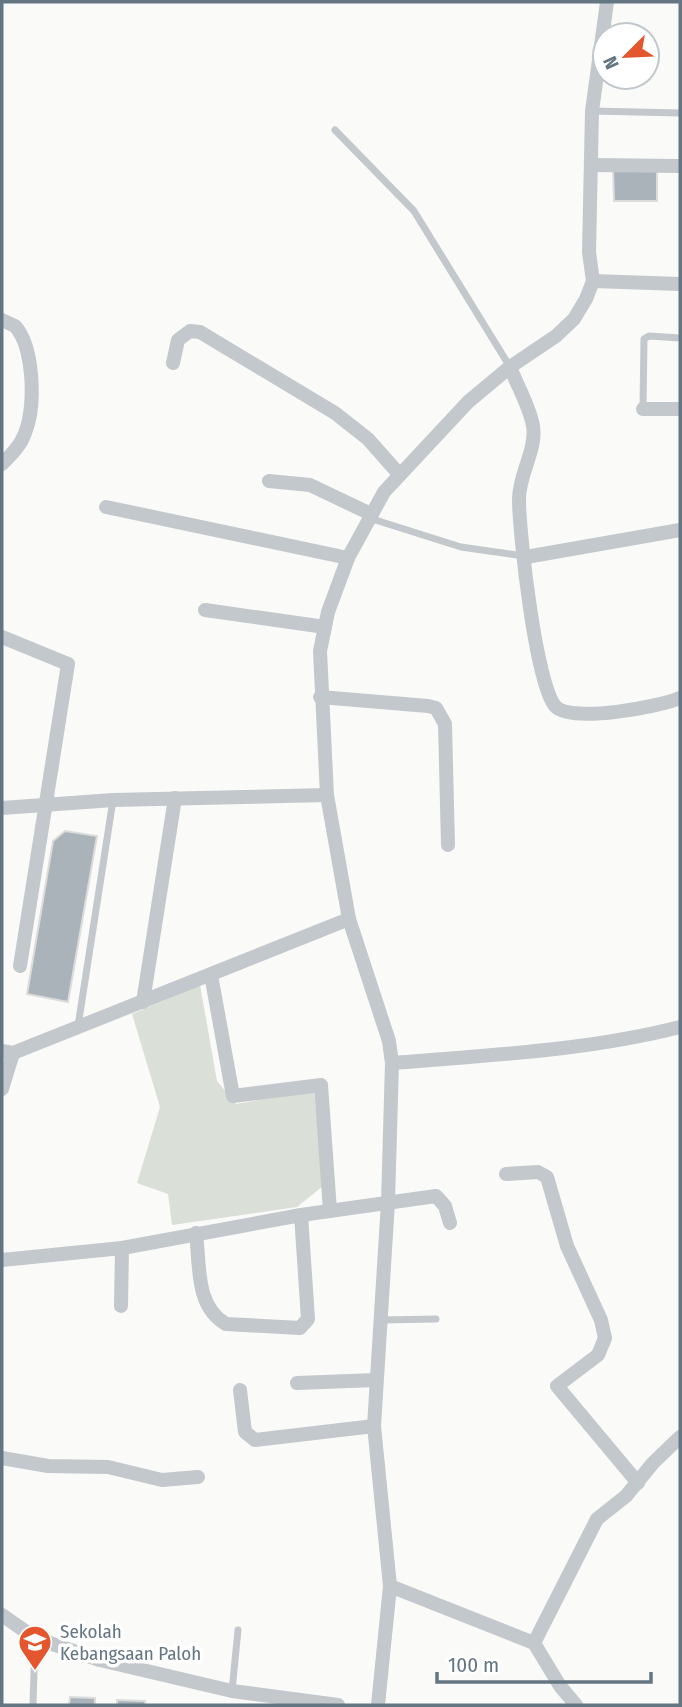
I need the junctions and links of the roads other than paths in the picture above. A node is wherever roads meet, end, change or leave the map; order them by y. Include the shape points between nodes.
1 (607, 2) edge
2 (592, 111) junction
3 (680, 113) edge
4 (335, 130) dead end
5 (591, 165) junction
6 (680, 166) edge
7 (593, 281) junction
8 (680, 284) edge
9 (2, 320) edge
10 (680, 338) edge
11 (173, 363) dead end
12 (510, 367) junction
13 (680, 408) edge
14 (643, 409) joint
15 (2, 464) edge
16 (399, 474) junction
17 (269, 481) dead end
18 (106, 507) dead end
19 (370, 516) junction
20 (680, 530) edge
21 (526, 557) junction
22 (348, 558) junction
23 (205, 610) dead end
24 (325, 627) junction
25 (2, 637) edge
26 (320, 697) junction
27 (680, 698) edge
28 (327, 795) junction
29 (176, 798) junction
30 (113, 800) junction
31 (45, 805) junction
32 (2, 808) edge
33 (448, 845) dead end
34 (349, 919) junction
35 (20, 966) dead end
36 (211, 975) junction
37 (143, 1002) junction
38 (78, 1027) junction
39 (680, 1027) edge
40 (7, 1052) edge
41 (392, 1063) junction
42 (2, 1089) edge
43 (506, 1174) dead end
44 (388, 1202) junction
45 (330, 1211) junction
46 (301, 1215) junction
47 (450, 1223) dead end
48 (196, 1233) junction
49 (122, 1248) junction
50 (2, 1260) edge
51 (121, 1306) dead end
52 (436, 1319) dead end
53 (380, 1320) junction
54 (376, 1380) junction
55 (297, 1383) dead end
56 (240, 1390) dead end
57 (374, 1426) junction
58 (680, 1437) edge
59 (2, 1458) edge
60 (198, 1477) dead end
61 (638, 1483) junction
62 (390, 1587) junction
63 (2, 1615) edge
64 (238, 1630) dead end
65 (35, 1638) junction
66 (534, 1643) junction
67 (232, 1691) junction
68 (33, 1705) edge
69 (338, 1705) edge
70 (378, 1705) edge
71 (576, 1705) edge

1 - 2 street
2 - 3 lane
2 - 5 street
4 - 12 lane via 414,211
5 - 6 street
5 - 7 street
7 - 8 street
7 - 12 street via 574,319
9 - 15 street via 15,326 27,349 30,406 25,433
10 - 14 lane via 645,339
11 - 16 street via 178,340 190,331 200,331 335,413 368,439
12 - 16 street via 468,402
12 - 21 street via 533,425 519,500
13 - 14 street
16 - 19 street
17 - 19 street via 310,485
18 - 22 street
19 - 21 lane via 461,547
19 - 22 street
20 - 21 street
21 - 27 street via 537,643 547,691 557,708 579,715 661,705
22 - 24 street
23 - 24 street
24 - 26 street
25 - 31 street via 68,664
26 - 28 street
26 - 33 street via 428,706 442,715
28 - 29 street
28 - 34 street
29 - 30 street
29 - 37 street
30 - 31 street
30 - 38 lane
31 - 32 street
31 - 35 street
34 - 36 street
34 - 41 street
36 - 37 street
36 - 45 street via 233,1096 321,1085
37 - 38 street
38 - 40 street
39 - 41 street via 548,1051
40 - 42 street
41 - 44 street
43 - 61 street via 538,1172 547,1177 567,1246 605,1338 598,1355 557,1386
44 - 45 street
44 - 47 street via 436,1196
44 - 53 street
45 - 46 street
46 - 48 street
46 - 48 street via 308,1319 300,1328 226,1324 218,1319 205,1302
48 - 49 street
49 - 50 street
49 - 51 street
52 - 53 lane
53 - 54 street
54 - 55 street
54 - 57 street
56 - 57 street via 245,1432 255,1440
57 - 62 street
58 - 61 street
59 - 60 street via 48,1466 108,1467 162,1480
61 - 66 street via 597,1519
62 - 66 street
62 - 70 street
63 - 65 street
64 - 67 lane
65 - 67 street via 100,1660
65 - 68 lane
66 - 71 street
67 - 69 street

